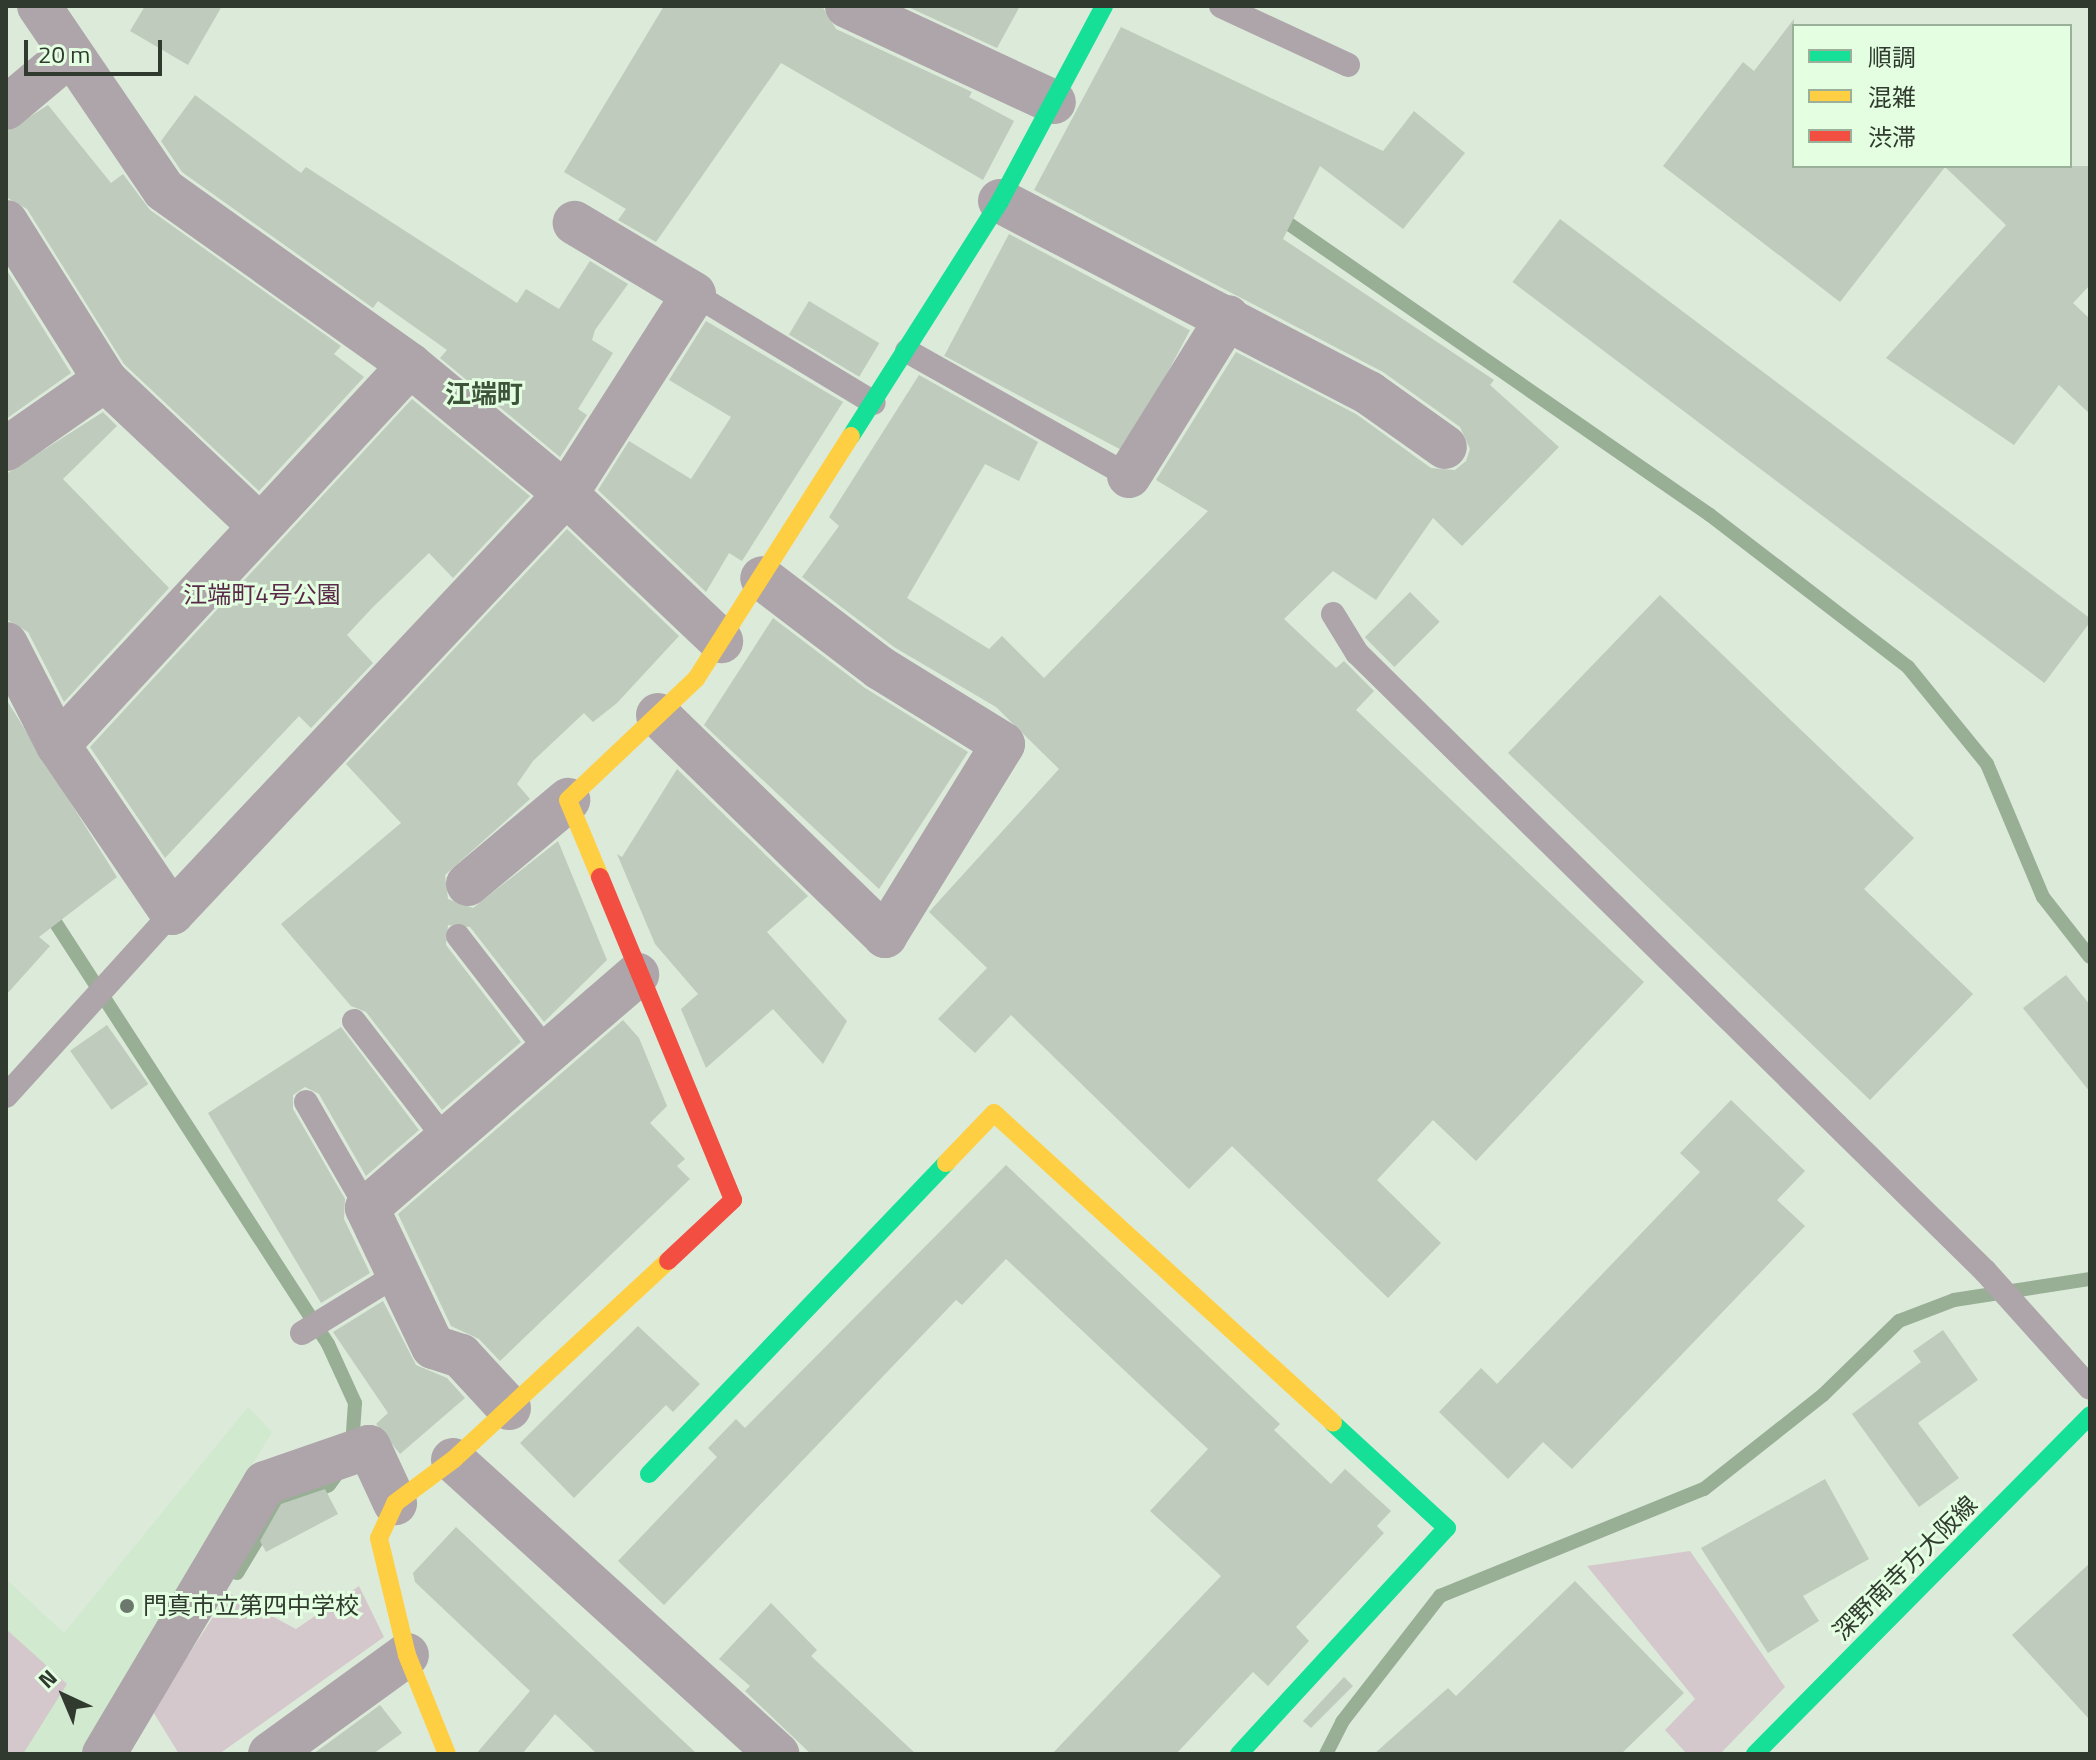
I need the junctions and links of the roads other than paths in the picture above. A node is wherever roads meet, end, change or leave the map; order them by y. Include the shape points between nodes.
1 (39, 6) edge
2 (847, 6) edge
3 (1104, 6) edge
4 (1221, 6) edge
5 (68, 56) junction
6 (1348, 65) dead end
7 (1054, 102) junction
8 (6, 108) edge
9 (1000, 201) junction
10 (6, 222) edge
11 (575, 223) dead end
12 (694, 294) junction
13 (1228, 317) junction
14 (907, 351) junction
15 (410, 365) junction
16 (105, 380) junction
17 (874, 403) junction
18 (1445, 447) dead end
19 (6, 449) edge
20 (1129, 476) joint
21 (566, 494) junction
22 (260, 526) junction
23 (762, 578) junction
24 (1333, 614) dead end
25 (721, 641) junction
26 (6, 644) edge
27 (658, 715) junction
28 (58, 745) junction
29 (568, 800) junction
30 (468, 884) dead end
31 (172, 913) junction
32 (458, 936) dead end
33 (637, 975) junction
34 (354, 1021) dead end
35 (548, 1052) junction
36 (6, 1096) edge
37 (306, 1102) dead end
38 (446, 1140) junction
39 (367, 1208) junction
40 (398, 1274) junction
41 (302, 1333) dead end
42 (2090, 1388) edge
43 (509, 1408) junction
44 (2090, 1415) edge
45 (453, 1460) junction
46 (649, 1474) dead end
47 (395, 1503) junction
48 (407, 1655) junction
49 (104, 1754) edge
50 (270, 1754) edge
51 (447, 1754) edge
52 (777, 1754) edge
53 (1239, 1754) edge
54 (1755, 1754) edge

1 - 5 street
2 - 7 street
3 - 7 street
4 - 6 lane
5 - 8 street
5 - 15 street via 164,190
7 - 9 street
9 - 13 street
9 - 14 street
10 - 16 street
11 - 12 street
12 - 17 lane
12 - 21 street
13 - 18 street via 1369,393
13 - 20 street
14 - 17 street
14 - 20 lane
15 - 21 street
15 - 22 street
16 - 19 street
16 - 22 street
17 - 23 street
21 - 25 street
21 - 31 street
22 - 28 street
23 - 25 street
23 - 27 street via 880,668 1003,744 885,936
24 - 42 lane via 1357,653 1985,1271 2012,1308
25 - 27 street via 696,679
26 - 28 street
27 - 29 street
28 - 31 street
29 - 30 street
29 - 33 street
31 - 36 lane via 122,976
32 - 35 lane
33 - 35 street
33 - 43 street via 733,1200
34 - 38 lane
35 - 38 street
37 - 39 lane
38 - 39 street
39 - 40 street
40 - 41 lane
40 - 43 street via 433,1347 461,1356
43 - 45 street
44 - 54 street, 深野南寺方大阪線
45 - 47 street
45 - 52 street
46 - 53 street via 994,1113 1447,1528
47 - 48 street via 379,1538
47 - 49 street via 369,1447 265,1483
48 - 50 street
48 - 51 street

